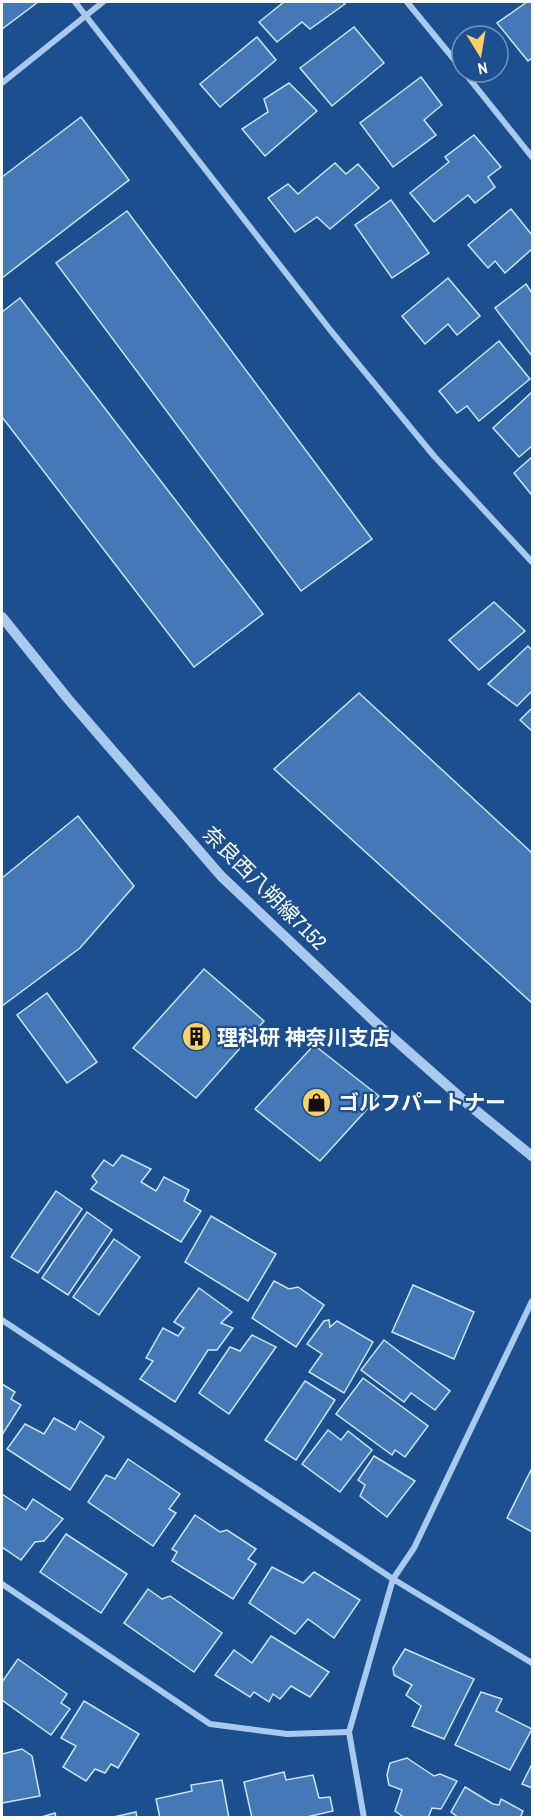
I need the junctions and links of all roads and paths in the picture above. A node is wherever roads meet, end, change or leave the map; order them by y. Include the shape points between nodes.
1 (75, 2) edge
2 (103, 2) edge
3 (407, 2) edge
4 (86, 15) junction
5 (450, 55) edge
6 (2, 83) edge
7 (473, 84) edge
8 (532, 157) edge
9 (532, 562) edge
10 (2, 617) edge
11 (532, 1156) edge
12 (532, 1301) edge
13 (2, 1320) edge
14 (393, 1579) junction
15 (2, 1584) edge
16 (532, 1663) edge
17 (349, 1732) junction
18 (364, 1818) edge

1 - 4 street
2 - 4 street
3 - 5 street
4 - 6 street
4 - 9 street via 346,349 434,456
7 - 8 street
10 - 11 street, 奈良西八朔線7152 via 221,876 376,1023
12 - 14 street via 414,1548
13 - 14 street
14 - 16 street
14 - 17 street
15 - 17 street via 210,1724 287,1734
17 - 18 street

